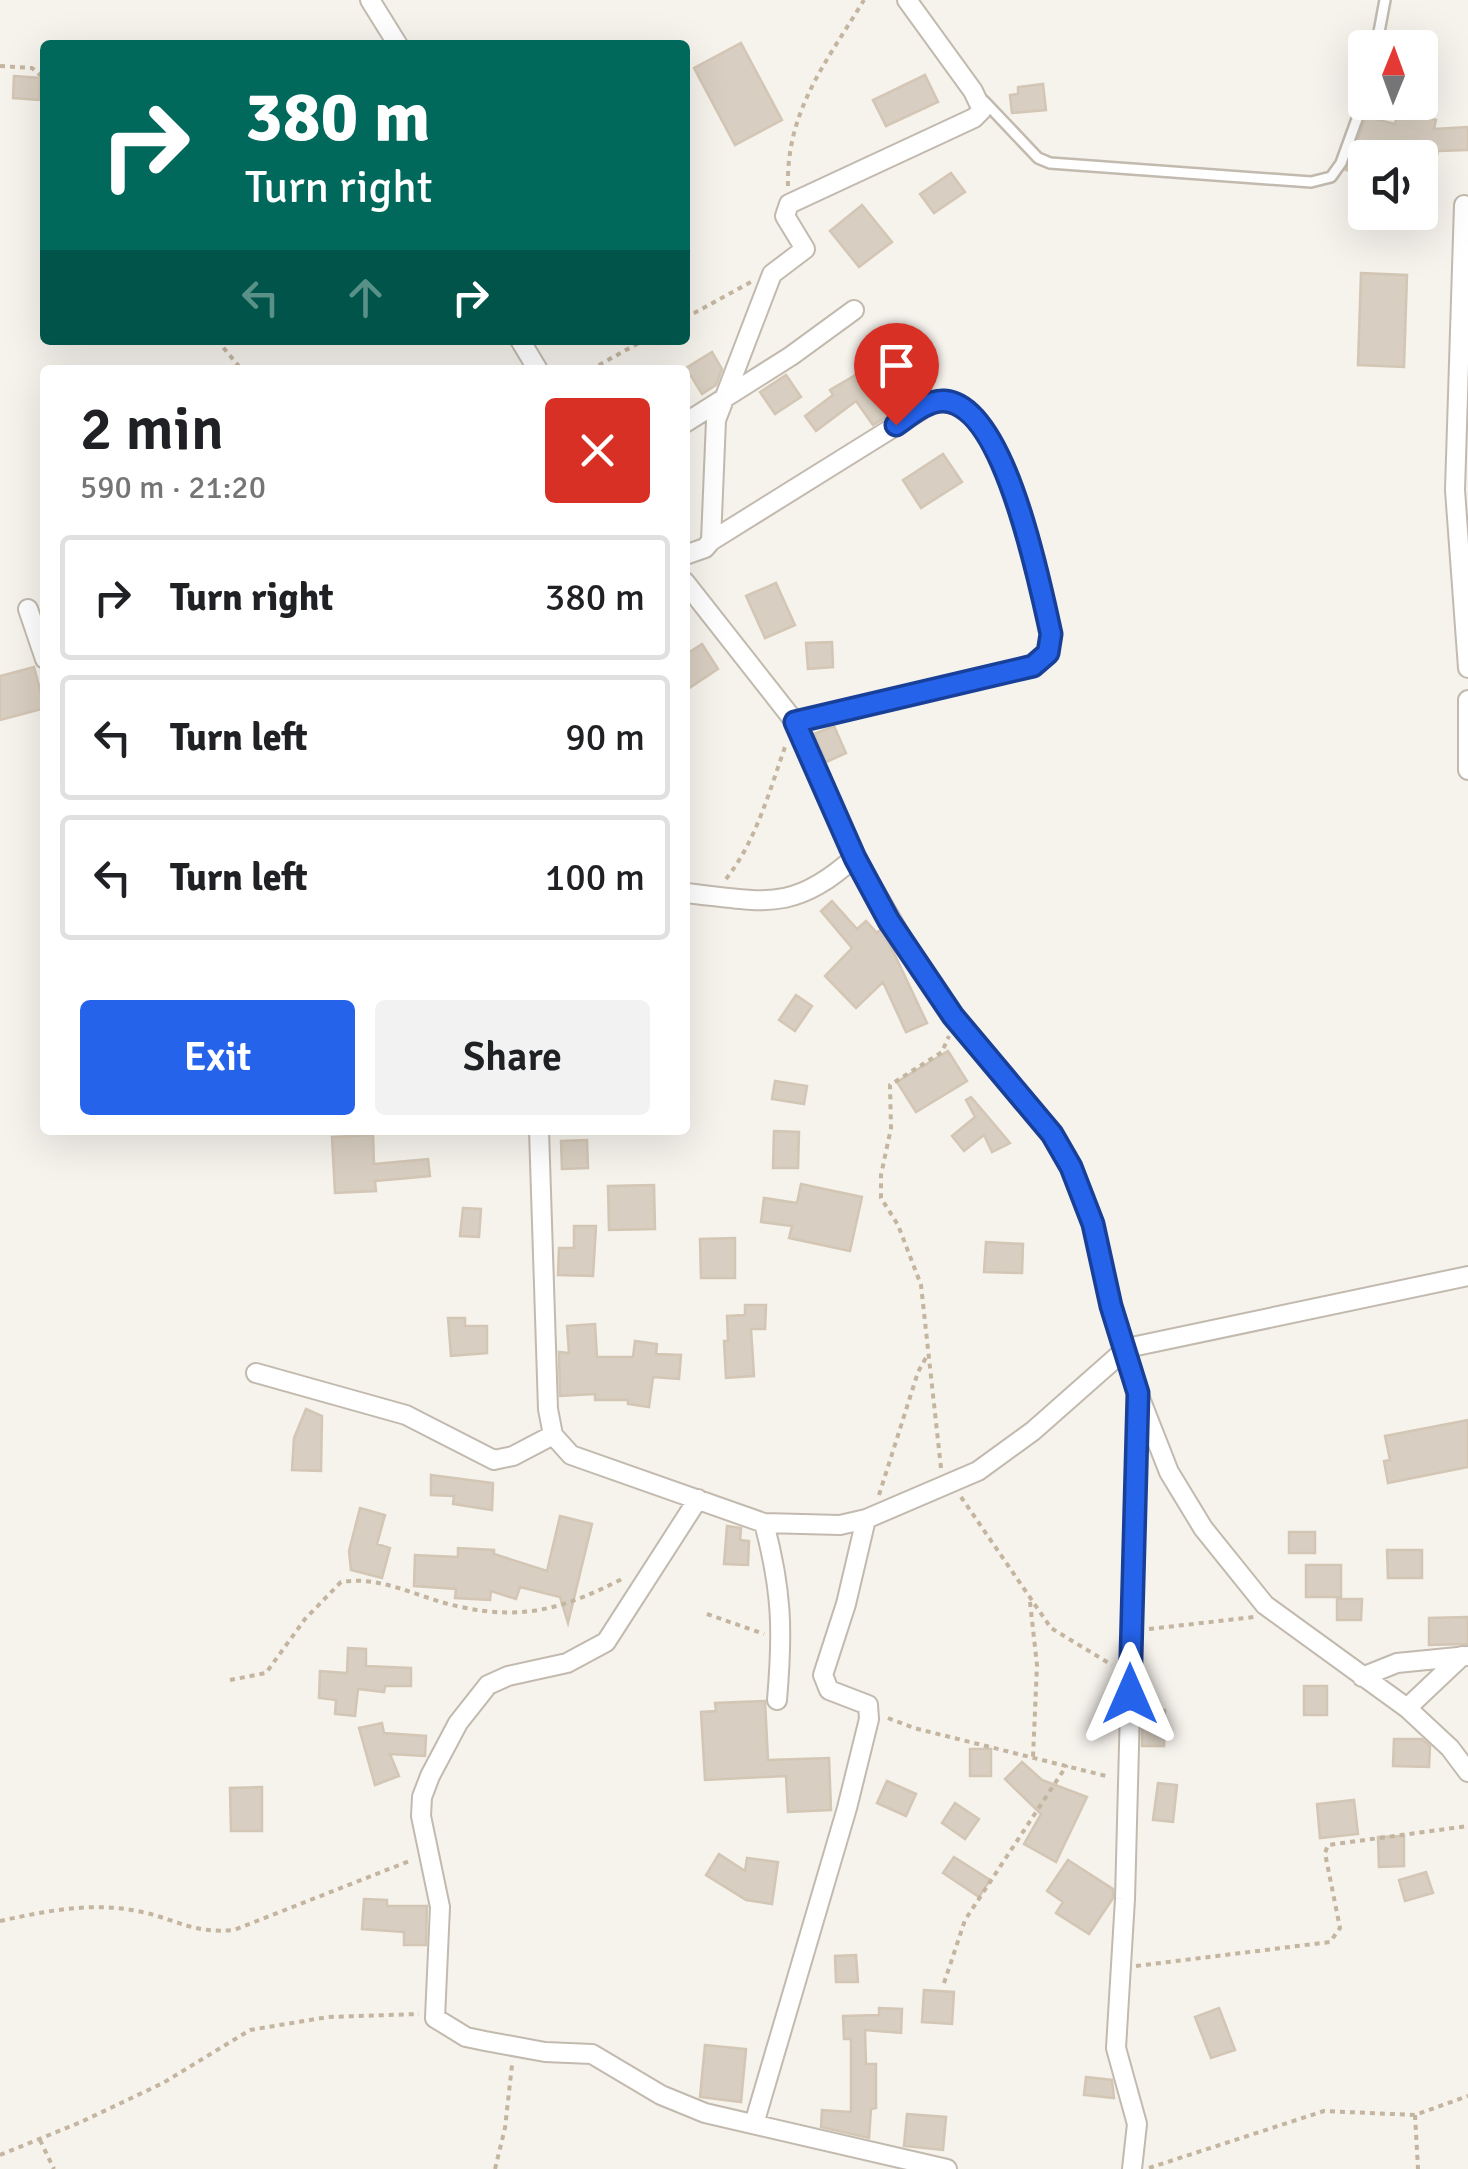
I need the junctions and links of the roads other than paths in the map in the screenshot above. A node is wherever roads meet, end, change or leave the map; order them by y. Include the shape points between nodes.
1 (370, 0) edge
2 (907, 0) edge
3 (1385, 0) edge
4 (1379, 30) edge
5 (395, 40) edge
6 (973, 91) junction
7 (1357, 120) edge
8 (1464, 205) dead end
9 (854, 310) dead end
10 (722, 402) junction
11 (690, 419) edge
12 (711, 542) junction
13 (690, 552) edge
14 (690, 588) edge
15 (28, 608) dead end
16 (40, 644) edge
17 (1468, 668) edge
18 (1468, 700) edge
19 (795, 722) junction
20 (1468, 770) edge
21 (855, 858) junction
22 (690, 894) edge
23 (539, 1135) edge
24 (1468, 1276) edge
25 (1126, 1348) junction
26 (256, 1373) dead end
27 (1138, 1393) junction
28 (553, 1435) junction
29 (698, 1498) junction
30 (872, 1517) junction
31 (764, 1523) junction
32 (1465, 1656) edge
33 (1362, 1677) junction
34 (777, 1700) dead end
35 (1406, 1708) junction
36 (1468, 1772) edge
37 (754, 2124) junction
38 (947, 2169) edge
39 (1132, 2169) edge

1 - 5 street
2 - 6 street
3 - 4 lane
6 - 7 lane via 1050,163 1311,182 1331,177
6 - 10 street via 982,110 974,118 789,204 785,216 805,249 776,268
8 - 17 street via 1455,490
9 - 10 street
10 - 11 street
10 - 12 street via 712,436
12 - 13 street
12 - 19 street via 934,402 960,406 983,430 1010,478 1051,634 1048,653 1033,666
14 - 19 street
15 - 16 street
18 - 20 street
19 - 21 street
21 - 22 street via 806,894 761,902
21 - 25 street via 953,1016 1052,1134 1071,1167
23 - 28 street
24 - 25 street
25 - 27 street
25 - 30 street via 978,1471
26 - 28 street via 406,1415 494,1460
27 - 33 street via 1169,1472 1203,1528 1276,1613
27 - 39 street via 1116,2048 1137,2124
28 - 29 street via 572,1455
29 - 31 street
29 - 37 street via 606,1642 568,1663 488,1685 474,1698 422,1797 441,1929 434,2015 466,2036 592,2054 661,2095
30 - 31 street via 840,1524
30 - 37 street via 823,1675 829,1690 870,1710
31 - 34 street via 777,1573
32 - 33 street via 1397,1663
32 - 35 street
33 - 35 street
35 - 36 street
37 - 38 street

